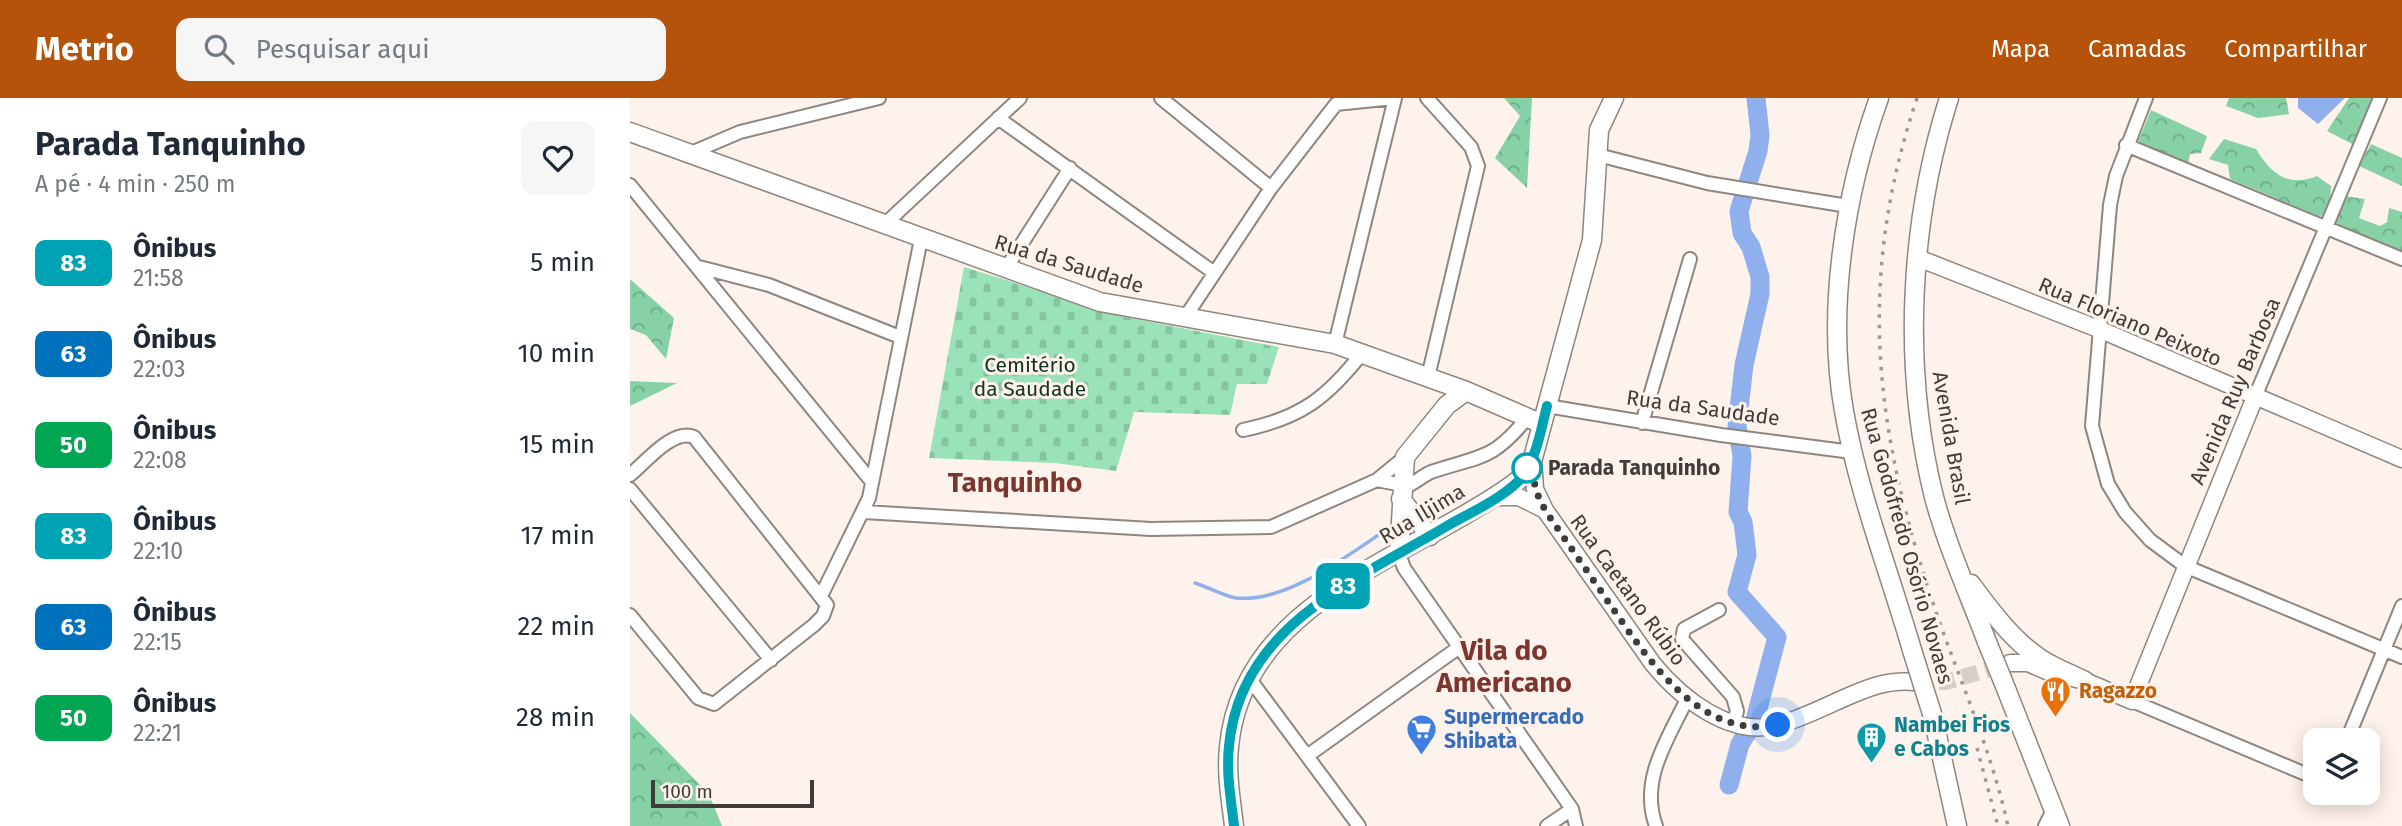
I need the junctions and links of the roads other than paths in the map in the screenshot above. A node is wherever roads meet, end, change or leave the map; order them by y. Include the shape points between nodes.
1 (879, 98) edge
2 (1020, 98) edge
3 (1161, 98) edge
4 (1395, 98) edge
5 (1427, 98) edge
6 (1614, 98) edge
7 (1879, 98) edge
8 (1948, 98) edge
9 (2146, 98) edge
10 (2380, 98) edge
11 (1333, 101) edge
12 (998, 118) junction
13 (630, 132) edge
14 (2126, 145) junction
15 (691, 153) junction
16 (1598, 155) junction
17 (1070, 168) junction
18 (630, 185) edge
19 (1271, 188) junction
20 (1848, 205) junction
21 (884, 225) junction
22 (2326, 227) junction
23 (921, 239) junction
24 (1918, 258) junction
25 (1690, 259) dead end
26 (2402, 259) edge
27 (699, 267) junction
28 (1005, 270) junction
29 (1213, 272) junction
30 (1184, 319) junction
31 (2101, 330) junction
32 (900, 337) junction
33 (1335, 344) junction
34 (1363, 352) junction
35 (1436, 380) junction
36 (1466, 391) junction
37 (2255, 397) junction
38 (1447, 405) junction
39 (1547, 406) junction
40 (1535, 420) junction
41 (1642, 423) junction
42 (1243, 430) dead end
43 (1852, 452) junction
44 (1405, 457) junction
45 (1533, 458) junction
46 (2402, 459) edge
47 (630, 475) edge
48 (1377, 480) junction
49 (872, 482) junction
50 (630, 489) edge
51 (1402, 493) junction
52 (1496, 497) junction
53 (1545, 510) junction
54 (864, 512) junction
55 (1430, 536) junction
56 (1399, 554) junction
57 (2185, 566) junction
58 (1960, 570) junction
59 (821, 596) junction
60 (2402, 606) edge
61 (1719, 610) dead end
62 (630, 615) edge
63 (1458, 649) junction
64 (2384, 649) junction
65 (2402, 657) edge
66 (771, 660) junction
67 (2010, 663) tunnel mouth
68 (1249, 678) junction
69 (2085, 681) junction
70 (1915, 682) tunnel mouth
71 (1688, 699) junction
72 (2132, 701) junction
73 (1742, 725) junction
74 (2352, 728) edge
75 (1307, 756) junction
76 (2303, 774) edge
77 (1572, 809) junction
78 (2053, 821) edge
79 (1234, 826) edge
80 (1359, 826) edge
81 (1547, 826) edge
82 (1576, 826) edge
83 (1656, 826) edge
84 (1957, 826) edge

1 - 15 street via 740,132
2 - 12 street
3 - 19 street
4 - 11 street
4 - 33 street
5 - 35 street via 1471,147 1478,166
6 - 16 main road, Rua Iljima via 1600,125
7 - 20 main road, Rua Godofredo Osório Novaes
8 - 24 main road, Avenida Brasil via 1937,136
9 - 14 street
10 - 22 street, Avenida Ruy Barbosa
11 - 19 street
12 - 17 street
12 - 21 street
13 - 15 main road, Rua da Saudade
14 - 22 street
14 - 31 street via 2110,205
15 - 21 main road, Rua da Saudade
16 - 20 street via 1741,189
16 - 39 main road, Rua Iljima via 1592,240
17 - 28 street
17 - 29 street
18 - 27 street
19 - 29 street
20 - 43 main road, Rua Godofredo Osório Novaes via 1839,335 1843,408
21 - 23 main road, Rua da Saudade
22 - 26 street
22 - 37 street, Avenida Ruy Barbosa
23 - 28 main road, Rua da Saudade
23 - 32 street
24 - 31 street, Rua Floriano Peixoto
24 - 58 main road, Avenida Brasil via 1915,359 1921,424 1934,498
25 - 41 street
27 - 32 street via 769,285
27 - 49 street
28 - 30 main road, Rua da Saudade via 1100,302
29 - 30 street
30 - 33 main road, Rua da Saudade
31 - 37 street, Rua Floriano Peixoto
31 - 57 street via 2092,426 2105,475 2125,512 2150,540
32 - 49 street
33 - 34 main road, Rua da Saudade
34 - 35 main road, Rua da Saudade
34 - 42 street via 1323,397 1297,414
35 - 36 main road, Rua da Saudade
35 - 38 main road
36 - 38 main road
36 - 40 main road, Rua da Saudade
37 - 46 street, Rua Floriano Peixoto
37 - 57 street, Avenida Ruy Barbosa
38 - 44 main road
39 - 40 main road, Rua Iljima
39 - 41 street, Rua da Saudade
40 - 45 main road, Rua Iljima
40 - 51 street via 1484,457 1431,472
41 - 43 street, Rua da Saudade
43 - 84 main road, Rua Godofredo Osório Novaes, bridge via 1933,717
44 - 48 street
44 - 51 main road
45 - 52 main road, Rua Iljima via 1520,479
45 - 53 street, Rua Caetano Rúbio via 1535,489
47 - 59 street via 675,438 694,437
48 - 51 street
48 - 54 street via 1282,523 1251,529 1152,529
49 - 54 street
50 - 66 street
51 - 55 main road
51 - 56 main road
52 - 53 street, Rua Caetano Rúbio via 1519,497
52 - 55 main road, Rua Iljima
53 - 71 street, Rua Caetano Rúbio via 1640,648
54 - 59 street
55 - 56 main road, Rua Iljima
56 - 63 street
56 - 68 main road, Rua Iljima via 1334,591 1298,618 1272,642
57 - 64 street
57 - 72 street, Avenida Ruy Barbosa
58 - 69 main road via 2029,649
58 - 78 main road, Avenida Brasil, bridge
59 - 66 street via 827,605 823,616
60 - 64 street
61 - 73 street via 1690,624 1682,639 1733,697
62 - 66 street via 698,698 709,704
63 - 75 street
63 - 77 street
64 - 65 street
64 - 74 street
67 - 69 street via 2028,663
68 - 75 street
68 - 79 main road, Rua Iljima via 1237,706 1229,747
69 - 72 street
70 - 73 street via 1885,683 1778,725
71 - 73 street, Rua Caetano Rúbio
71 - 83 street via 1650,784
72 - 76 street
75 - 80 street
77 - 81 street
77 - 82 street

